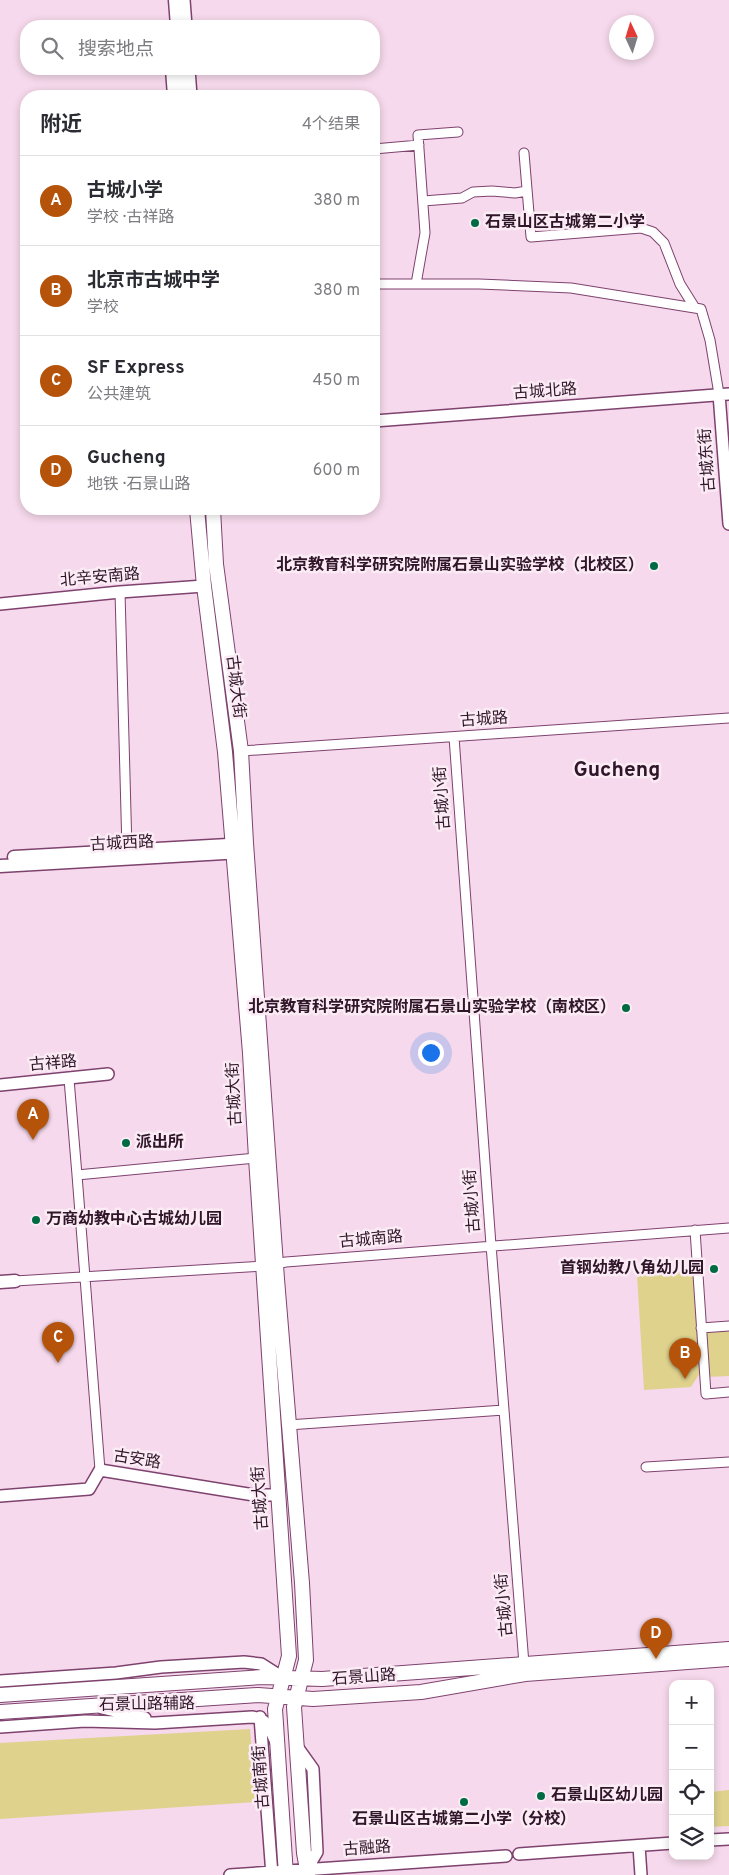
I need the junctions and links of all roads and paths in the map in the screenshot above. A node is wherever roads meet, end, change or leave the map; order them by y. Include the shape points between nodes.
1 (167, 0) edge
2 (175, 0) edge
3 (184, 0) edge
4 (169, 20) edge
5 (177, 20) edge
6 (186, 20) edge
7 (172, 75) edge
8 (181, 75) edge
9 (189, 75) edge
10 (174, 90) edge
11 (183, 90) edge
12 (191, 90) edge
13 (458, 132) dead end
14 (419, 145) junction
15 (380, 148) edge
16 (524, 153) dead end
17 (527, 191) junction
18 (423, 201) junction
19 (380, 284) edge
20 (416, 284) junction
21 (695, 308) junction
22 (724, 394) edge
23 (380, 421) edge
24 (198, 515) edge
25 (213, 515) edge
26 (729, 524) edge
27 (204, 586) junction
28 (120, 592) junction
29 (0, 604) edge
30 (729, 718) edge
31 (454, 737) junction
32 (241, 751) junction
33 (240, 848) junction
34 (127, 850) junction
35 (0, 858) edge
36 (0, 866) edge
37 (108, 1074) dead end
38 (69, 1079) junction
39 (0, 1085) edge
40 (256, 1158) junction
41 (76, 1175) junction
42 (729, 1228) edge
43 (695, 1230) junction
44 (491, 1245) junction
45 (270, 1265) junction
46 (85, 1277) junction
47 (15, 1281) joint
48 (0, 1282) edge
49 (729, 1326) edge
50 (701, 1328) junction
51 (729, 1392) edge
52 (504, 1410) junction
53 (288, 1425) junction
54 (729, 1462) edge
55 (646, 1467) dead end
56 (100, 1470) junction
57 (278, 1495) junction
58 (0, 1496) edge
59 (729, 1649) edge
60 (729, 1659) edge
61 (524, 1664) junction
62 (283, 1678) junction
63 (302, 1678) junction
64 (0, 1681) edge
65 (0, 1695) edge
66 (278, 1696) junction
67 (297, 1698) junction
68 (95, 1706) junction
69 (0, 1712) edge
70 (260, 1717) junction
71 (177, 1721) junction
72 (0, 1727) edge
73 (277, 1745) junction
74 (729, 1839) edge
75 (714, 1840) edge
76 (669, 1843) edge
77 (639, 1846) junction
78 (519, 1854) dead end
79 (506, 1856) dead end
80 (308, 1872) edge
81 (286, 1873) edge
82 (272, 1874) edge
83 (230, 1875) edge
84 (641, 1875) edge

1 - 4 main road
2 - 5 main road
3 - 6 street
7 - 10 main road
8 - 11 main road
9 - 12 street
13 - 14 street via 418,135
14 - 15 street
14 - 18 street
16 - 17 street
17 - 18 street via 472,192 462,198
17 - 21 street via 531,238 641,228 653,232 664,243 680,284
18 - 20 street via 425,233
19 - 20 street
20 - 21 street via 571,288
21 - 22 street via 701,309
22 - 23 street, 古城北路
22 - 26 street, 古城东街
24 - 27 main road, 古城大街
25 - 32 main road, 古城大街 via 216,564
27 - 28 street, 北辛安南路
27 - 33 main road, 古城大街
28 - 29 street, 北辛安南路
28 - 34 street
30 - 31 street, 古城路
31 - 32 street, 古城路
31 - 44 street, 古城小街
32 - 33 main road, 古城大街
33 - 34 main road, 古城西路
33 - 36 main road, 古城西路
33 - 40 main road, 古城大街
33 - 45 main road, 古城大街
34 - 35 main road, 古城西路
37 - 38 street, 古祥路
38 - 39 street, 古祥路
38 - 41 street
40 - 41 street
40 - 45 main road, 古城大街
41 - 46 street
42 - 43 street, 古城南路
43 - 44 street, 古城南路
43 - 50 street
44 - 45 street, 古城南路
44 - 52 street, 古城小街
45 - 46 street, 古城南路
45 - 53 main road, 古城大街
45 - 57 main road, 古城大街
46 - 47 street, 古城南路
46 - 56 street
47 - 48 main road
49 - 50 street
50 - 51 street via 706,1394
52 - 53 street
52 - 61 street, 古城小街
53 - 63 main road, 古城大街 via 306,1660
54 - 55 street
56 - 57 street, 古安路 via 254,1495
56 - 58 street, 古安路 via 89,1489
57 - 62 main road, 古城大街 via 289,1656
59 - 61 main road, 石景山路
60 - 67 main road, 石景山路 via 525,1674 421,1692
61 - 63 main road, 石景山路
62 - 63 main road, 石景山路
62 - 64 street, 石景山路辅路 via 261,1664 244,1662
62 - 65 main road
62 - 66 main road, 古城南街
63 - 67 main road, 古城大街
66 - 67 main road, 石景山路
66 - 68 main road, 石景山路
66 - 73 main road, 古城南街 via 275,1709
67 - 80 main road via 294,1707
68 - 69 main road, 石景山路
68 - 71 street via 146,1718
70 - 71 street, 石景山路辅路
70 - 73 street via 267,1722
70 - 82 street
71 - 72 street, 石景山路辅路 via 85,1721
73 - 81 main road, 古城南街
74 - 75 street
76 - 77 street
77 - 78 street
77 - 84 street
79 - 80 street, 古融路
80 - 81 street, 古融路
81 - 82 street, 古融路
82 - 83 street, 古融路

